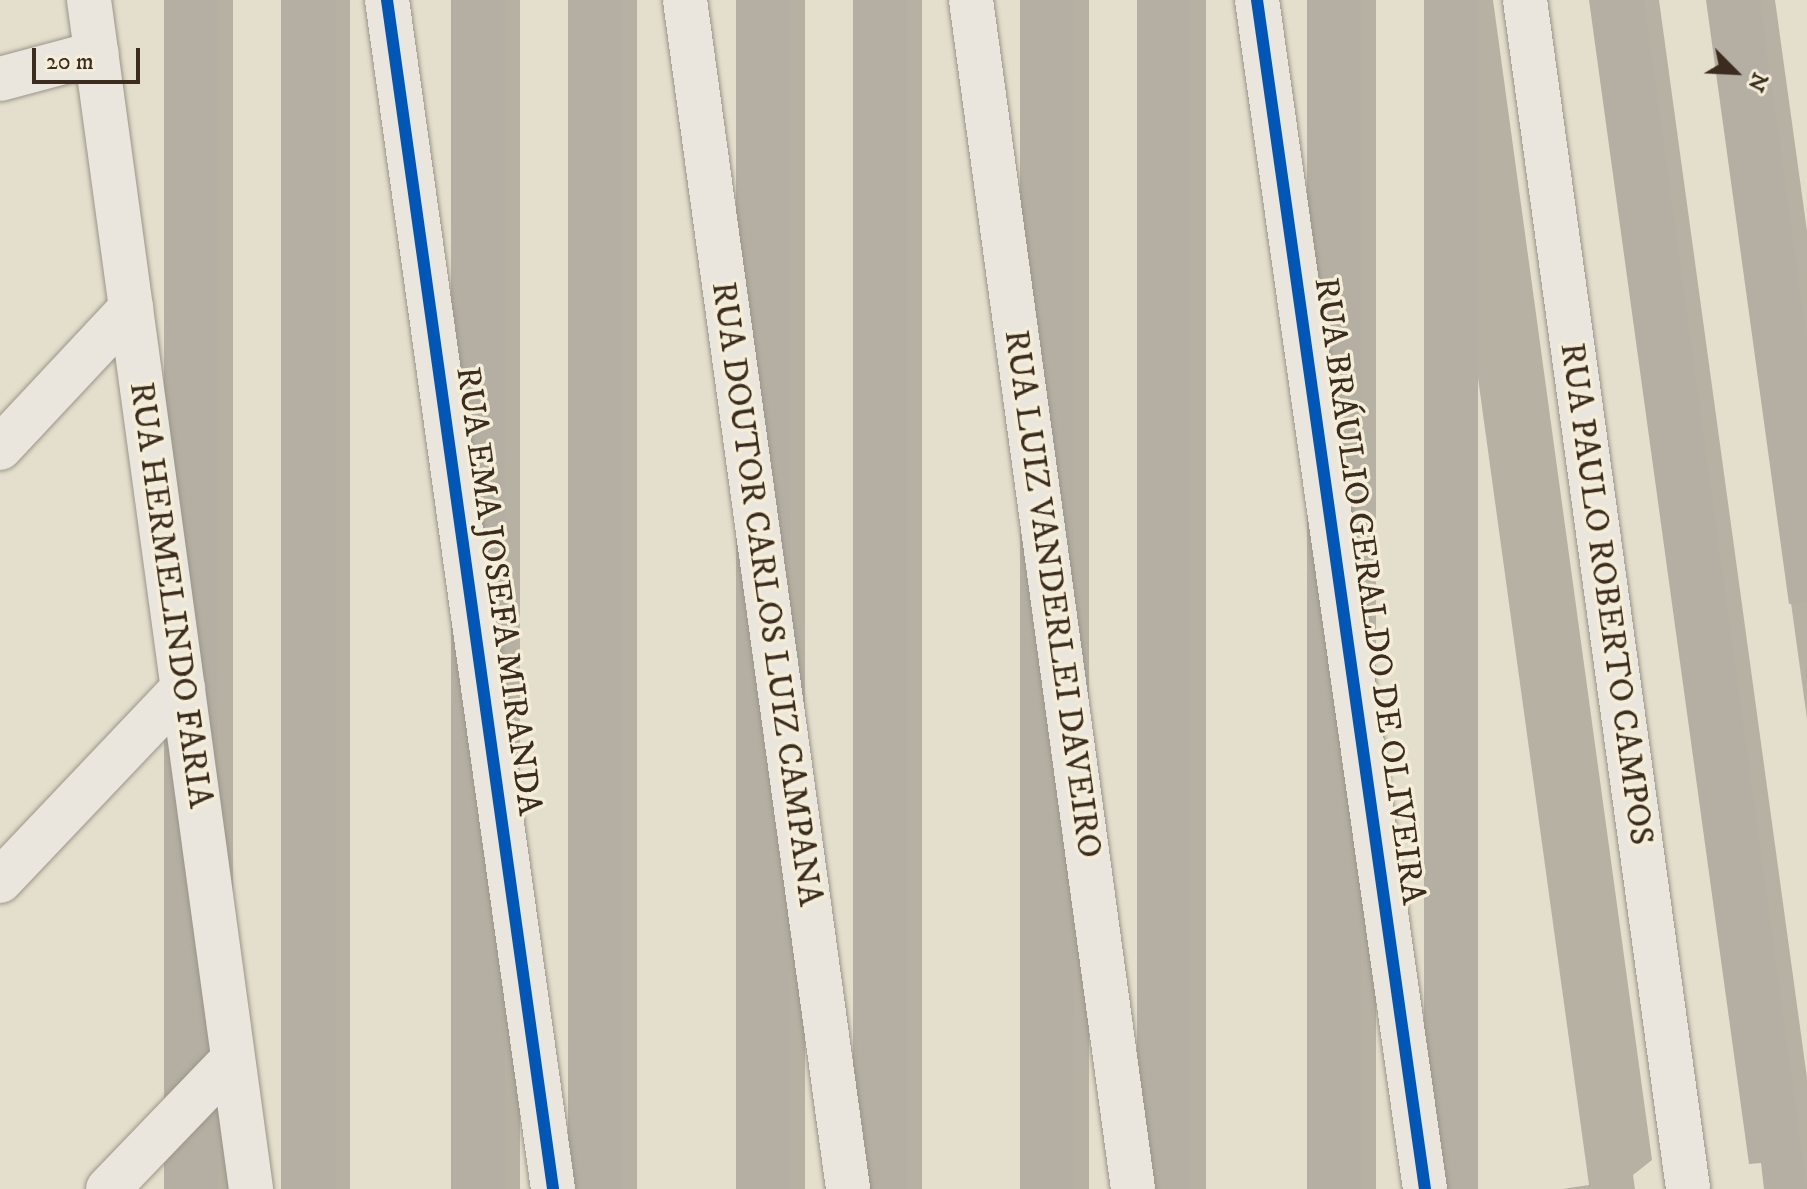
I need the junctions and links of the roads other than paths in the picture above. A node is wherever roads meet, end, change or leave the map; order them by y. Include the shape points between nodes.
1 (89, 0) edge
2 (387, 0) edge
3 (685, 0) edge
4 (971, 0) edge
5 (1257, 0) edge
6 (1525, 0) edge
7 (97, 53) junction
8 (0, 79) edge
9 (131, 308) junction
10 (0, 448) edge
11 (183, 688) junction
12 (0, 881) edge
13 (233, 1059) junction
14 (108, 1189) edge
15 (251, 1189) edge
16 (553, 1189) edge
17 (848, 1189) edge
18 (1133, 1189) edge
19 (1425, 1189) edge
20 (1688, 1189) edge

1 - 7 street, RUA HERMELINDO FARIA
2 - 16 street, RUA EMA JOSEFA MIRANDA
3 - 17 street, RUA DOUTOR CARLOS LUIZ CAMPANA
4 - 18 street, RUA LUIZ VANDERLEI DAVEIRO
5 - 19 street, RUA BRÁULIO GERALDO DE OLIVEIRA
6 - 20 street, RUA PAULO ROBERTO CAMPOS
7 - 8 street
7 - 9 street, RUA HERMELINDO FARIA
9 - 10 street
9 - 11 street, RUA HERMELINDO FARIA
11 - 12 street
11 - 13 street, RUA HERMELINDO FARIA
13 - 14 street
13 - 15 street, RUA HERMELINDO FARIA

